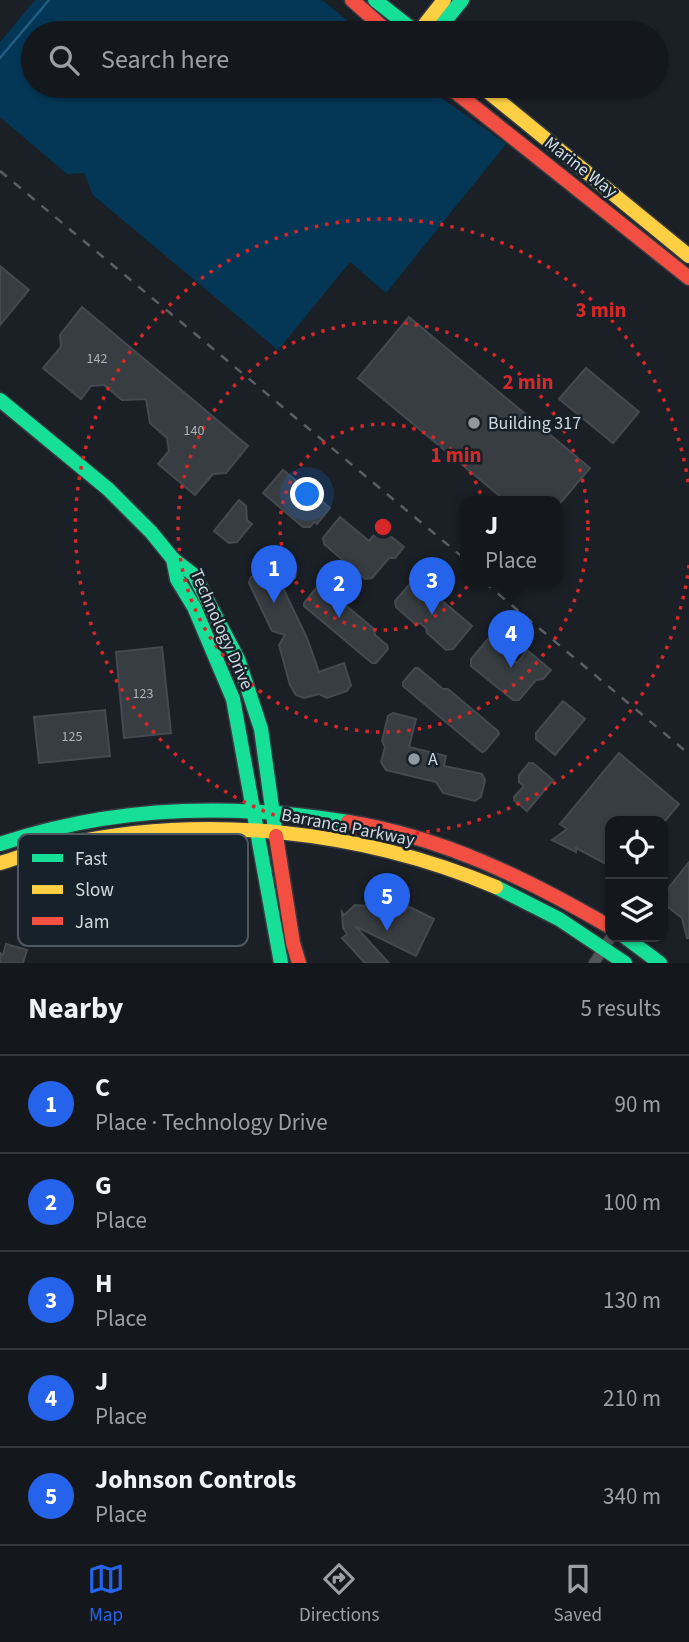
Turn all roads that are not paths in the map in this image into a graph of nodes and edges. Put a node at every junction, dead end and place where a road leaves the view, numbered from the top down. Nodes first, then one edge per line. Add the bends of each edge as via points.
1 (352, 0) edge
2 (375, 0) edge
3 (444, 0) edge
4 (462, 0) edge
5 (376, 21) edge
6 (402, 21) edge
7 (427, 21) edge
8 (445, 21) edge
9 (463, 98) edge
10 (496, 98) edge
11 (689, 256) edge
12 (689, 278) edge
13 (0, 400) edge
14 (173, 559) junction
15 (254, 809) junction
16 (274, 811) junction
17 (257, 831) junction
18 (276, 832) junction
19 (35, 834) edge
20 (130, 834) edge
21 (18, 839) edge
22 (0, 844) edge
23 (18, 858) edge
24 (0, 863) edge
25 (605, 924) edge
26 (605, 941) edge
27 (607, 942) edge
28 (632, 942) edge
29 (281, 963) edge
30 (299, 963) edge
31 (594, 963) edge
32 (625, 963) edge
33 (660, 963) edge

1 - 5 main road
2 - 6 main road
3 - 7 main road
4 - 8 main road
9 - 12 main road, Marine Way
10 - 11 main road, Marine Way
13 - 14 main road, Technology Drive via 108,489
14 - 15 main road, Technology Drive via 177,579 194,607 233,699
14 - 16 main road, Technology Drive via 194,575 238,659 261,730
15 - 16 main road, Barranca Parkway
15 - 17 main road, Technology Drive
15 - 19 main road, Barranca Parkway via 140,812
16 - 18 main road, Technology Drive
16 - 25 main road, Barranca Parkway via 364,824 443,845 528,879
17 - 18 main road, Barranca Parkway
17 - 20 main road, Barranca Parkway via 209,828
17 - 29 main road, Technology Drive
18 - 26 main road, Barranca Parkway via 392,852 491,884
18 - 30 main road, Technology Drive
21 - 22 main road, Barranca Parkway
23 - 24 main road, Barranca Parkway
27 - 31 street
27 - 32 main road, Barranca Parkway
28 - 33 main road

